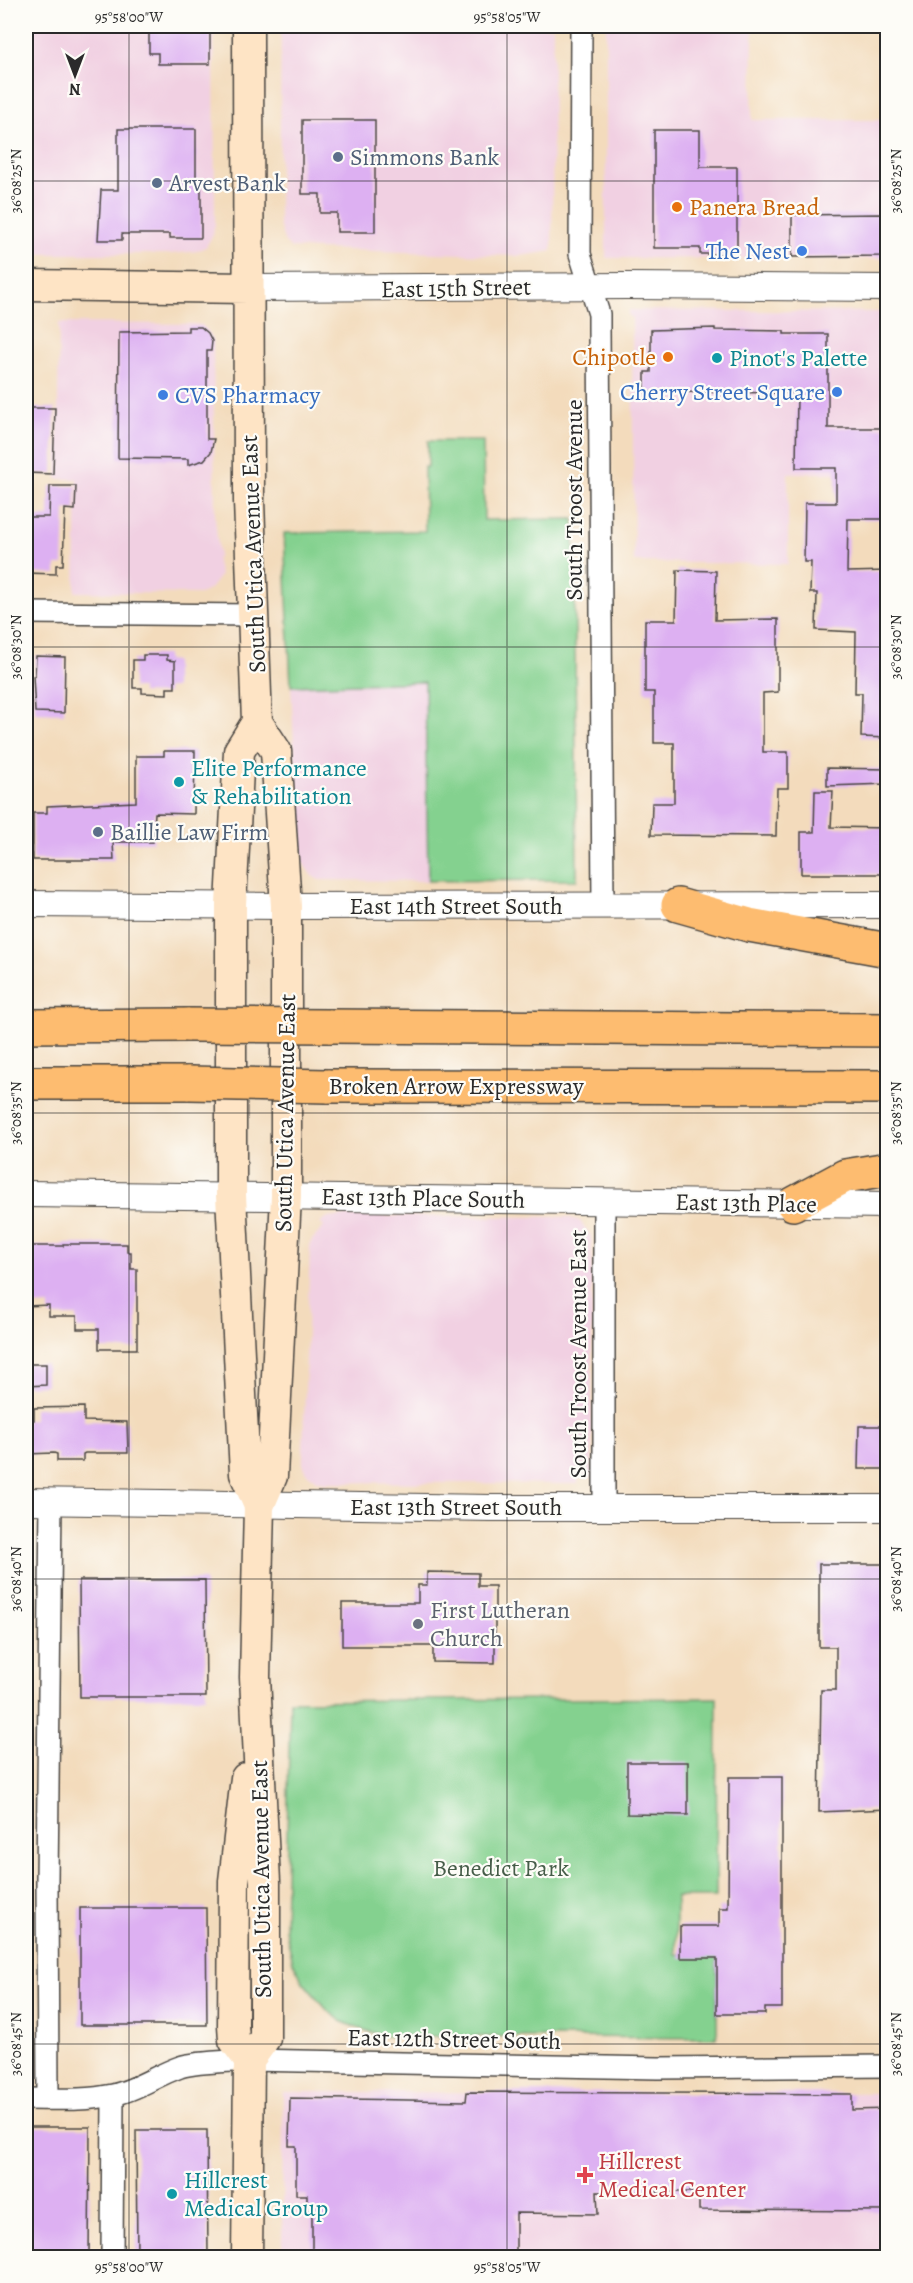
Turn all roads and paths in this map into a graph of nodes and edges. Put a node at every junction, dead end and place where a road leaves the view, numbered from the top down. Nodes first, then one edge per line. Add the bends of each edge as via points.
1 (248, 26) edge
2 (581, 26) edge
3 (26, 285) edge
4 (591, 286) junction
5 (248, 288) junction
6 (888, 288) edge
7 (26, 614) edge
8 (254, 615) junction
9 (257, 722) junction
10 (26, 904) edge
11 (231, 905) junction
12 (603, 905) junction
13 (678, 905) junction
14 (888, 905) edge
15 (286, 906) junction
16 (888, 950) edge
17 (26, 1026) edge
18 (888, 1030) edge
19 (26, 1083) edge
20 (888, 1088) edge
21 (888, 1169) edge
22 (26, 1194) edge
23 (231, 1196) junction
24 (286, 1196) junction
25 (604, 1202) junction
26 (793, 1204) junction
27 (888, 1205) edge
28 (26, 1500) edge
29 (51, 1501) junction
30 (259, 1506) junction
31 (604, 1507) junction
32 (888, 1508) edge
33 (249, 2061) junction
34 (888, 2066) edge
35 (113, 2095) junction
36 (26, 2099) edge
37 (48, 2099) junction
38 (112, 2258) edge
39 (247, 2258) edge

1 - 5 main road, South Utica Avenue East
2 - 4 street, South Troost Avenue via 580,254
3 - 5 main road, East 15th Street
4 - 5 street, East 15th Street
4 - 6 street, East 15th Street
4 - 12 street, South Troost Avenue via 599,327
5 - 8 main road, South Utica Avenue East
7 - 8 street
8 - 9 main road, South Utica Avenue East
9 - 11 main road, South Utica Avenue East via 239,752
9 - 15 main road, South Utica Avenue East via 276,752
10 - 11 street, East 14th Street South
11 - 15 street, East 14th Street South
11 - 23 main road, South Utica Avenue East
12 - 13 street, East 14th Street South
12 - 15 street, East 14th Street South
13 - 14 street, East 14th Street South
13 - 16 highway via 749,926
15 - 24 main road, South Utica Avenue East
17 - 18 highway, bridge
19 - 20 highway, Broken Arrow Expressway, bridge
21 - 26 highway via 845,1176
22 - 23 street, East 13th Place South
23 - 24 street, East 13th Place South
23 - 30 main road, South Utica Avenue East via 245,1474
24 - 25 street, East 13th Place South
24 - 30 main road, South Utica Avenue East via 272,1476
25 - 26 street, East 13th Place
25 - 31 street, South Troost Avenue East
26 - 27 street, East 13th Place
28 - 29 street, East 13th Street South
29 - 30 street, East 13th Street South
29 - 37 street
30 - 31 street, East 13th Street South
30 - 33 main road, South Utica Avenue East via 255,1693 265,1882 264,2038
31 - 32 street, East 13th Street South
33 - 34 street, East 12th Street South via 631,2067
33 - 35 street, East 12th Street South via 184,2066
33 - 39 main road, South Utica Avenue East
35 - 37 street, East 12th Street South
35 - 38 street
36 - 37 street, East 12th Street South

